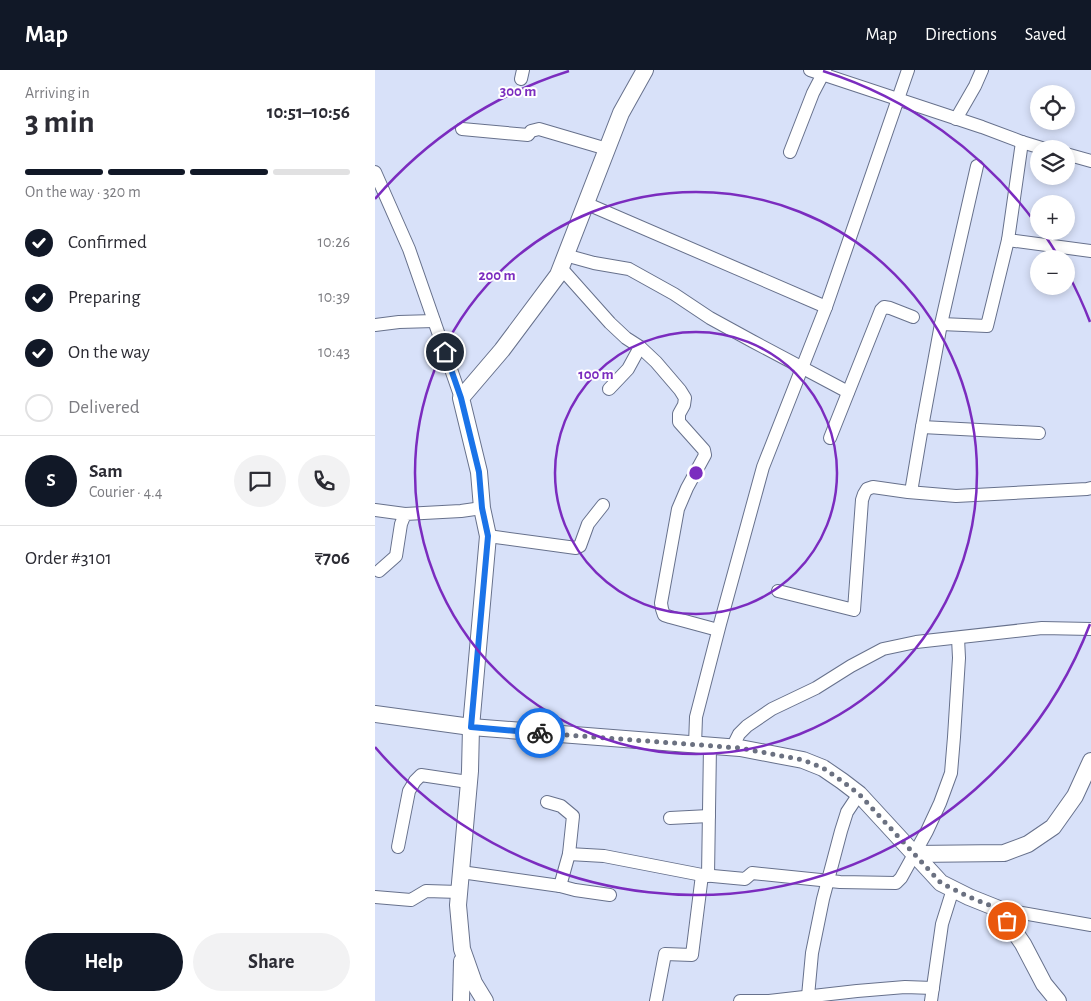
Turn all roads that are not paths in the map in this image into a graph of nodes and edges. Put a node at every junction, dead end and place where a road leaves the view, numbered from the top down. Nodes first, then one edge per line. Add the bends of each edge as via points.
1 (645, 70) edge
2 (810, 70) edge
3 (909, 70) edge
4 (982, 70) edge
5 (824, 72) edge
6 (898, 99) junction
7 (957, 119) junction
8 (462, 130) dead end
9 (1022, 142) junction
10 (1030, 144) edge
11 (607, 149) junction
12 (790, 152) dead end
13 (1075, 157) edge
14 (1091, 161) edge
15 (977, 166) dead end
16 (375, 172) edge
17 (585, 204) junction
18 (1008, 240) junction
19 (1091, 251) edge
20 (563, 261) junction
21 (826, 307) junction
22 (913, 317) dead end
23 (434, 321) junction
24 (941, 324) junction
25 (375, 325) edge
26 (640, 348) junction
27 (803, 368) junction
28 (609, 389) dead end
29 (849, 392) junction
30 (461, 398) junction
31 (922, 427) junction
32 (1039, 433) dead end
33 (830, 438) dead end
34 (1091, 488) edge
35 (911, 492) junction
36 (603, 505) dead end
37 (482, 508) junction
38 (375, 510) edge
39 (405, 514) junction
40 (488, 536) junction
41 (379, 570) dead end
42 (778, 591) dead end
43 (1091, 629) edge
44 (718, 630) junction
45 (958, 638) junction
46 (375, 714) edge
47 (471, 727) junction
48 (702, 745) junction
49 (732, 748) junction
50 (1091, 761) edge
51 (469, 782) junction
52 (859, 794) junction
53 (547, 802) dead end
54 (709, 816) junction
55 (670, 818) dead end
56 (398, 847) dead end
57 (569, 854) junction
58 (914, 854) junction
59 (461, 872) junction
60 (705, 876) junction
61 (827, 881) junction
62 (560, 886) junction
63 (953, 889) junction
64 (459, 892) junction
65 (610, 895) dead end
66 (375, 897) edge
67 (999, 909) junction
68 (1091, 925) edge
69 (461, 948) junction
70 (932, 995) edge
71 (808, 996) junction
72 (461, 1001) edge
73 (485, 1001) edge
74 (656, 1001) edge
75 (740, 1001) edge
76 (945, 1001) edge
77 (1058, 1001) edge

1 - 11 main road via 621,113
2 - 5 street
3 - 6 street
4 - 7 street
5 - 6 street
5 - 12 street
6 - 7 street
6 - 21 street
7 - 9 street
8 - 11 street via 528,135 539,129
9 - 10 street
9 - 18 street
11 - 17 main road
13 - 14 street
15 - 24 street
16 - 23 street via 409,249
17 - 20 main road
17 - 21 street
18 - 19 street
18 - 24 street via 987,326
20 - 26 street via 610,323
20 - 27 street via 629,269 710,318
20 - 30 main road via 558,275
21 - 27 street
22 - 29 street via 890,308 881,310
23 - 25 street
23 - 30 street
24 - 31 street
26 - 28 street via 628,369
26 - 44 street via 656,362 685,398 679,422 705,455 678,510 662,609 664,615
27 - 29 street
27 - 44 street via 763,467
29 - 33 street
30 - 37 main road via 479,472
31 - 32 street
31 - 35 street
34 - 35 street via 956,496
35 - 42 street via 873,487 864,494 854,610
36 - 40 street via 588,524 580,546 576,548
37 - 39 street
37 - 40 main road
38 - 39 street
39 - 41 street via 397,556
40 - 47 main road
43 - 45 street via 1042,628
44 - 48 street via 696,716
45 - 49 street via 883,649 772,709 747,726
45 - 58 street via 951,773
46 - 47 main road
47 - 48 main road
47 - 51 main road
48 - 49 main road
48 - 54 street
49 - 52 main road via 803,760 823,768
50 - 58 main road via 1075,796 1053,828 1028,844 1004,853
51 - 56 street via 421,775 409,791
51 - 59 main road
52 - 58 main road
52 - 61 street via 845,819
53 - 57 street via 561,806 573,816
54 - 55 street
54 - 60 street
57 - 60 street via 604,856
57 - 62 street
58 - 61 street via 896,883
58 - 63 main road via 941,883
59 - 62 street
59 - 64 main road
60 - 61 street via 745,879 752,873
60 - 74 street via 692,955 665,954
61 - 71 street via 815,934
62 - 65 street
63 - 67 main road
63 - 70 street via 942,924
64 - 66 street via 426,891 411,900
64 - 69 main road
67 - 68 street
67 - 77 main road
69 - 72 main road
69 - 73 main road via 473,983
70 - 71 street via 905,987
70 - 76 street
71 - 75 street

